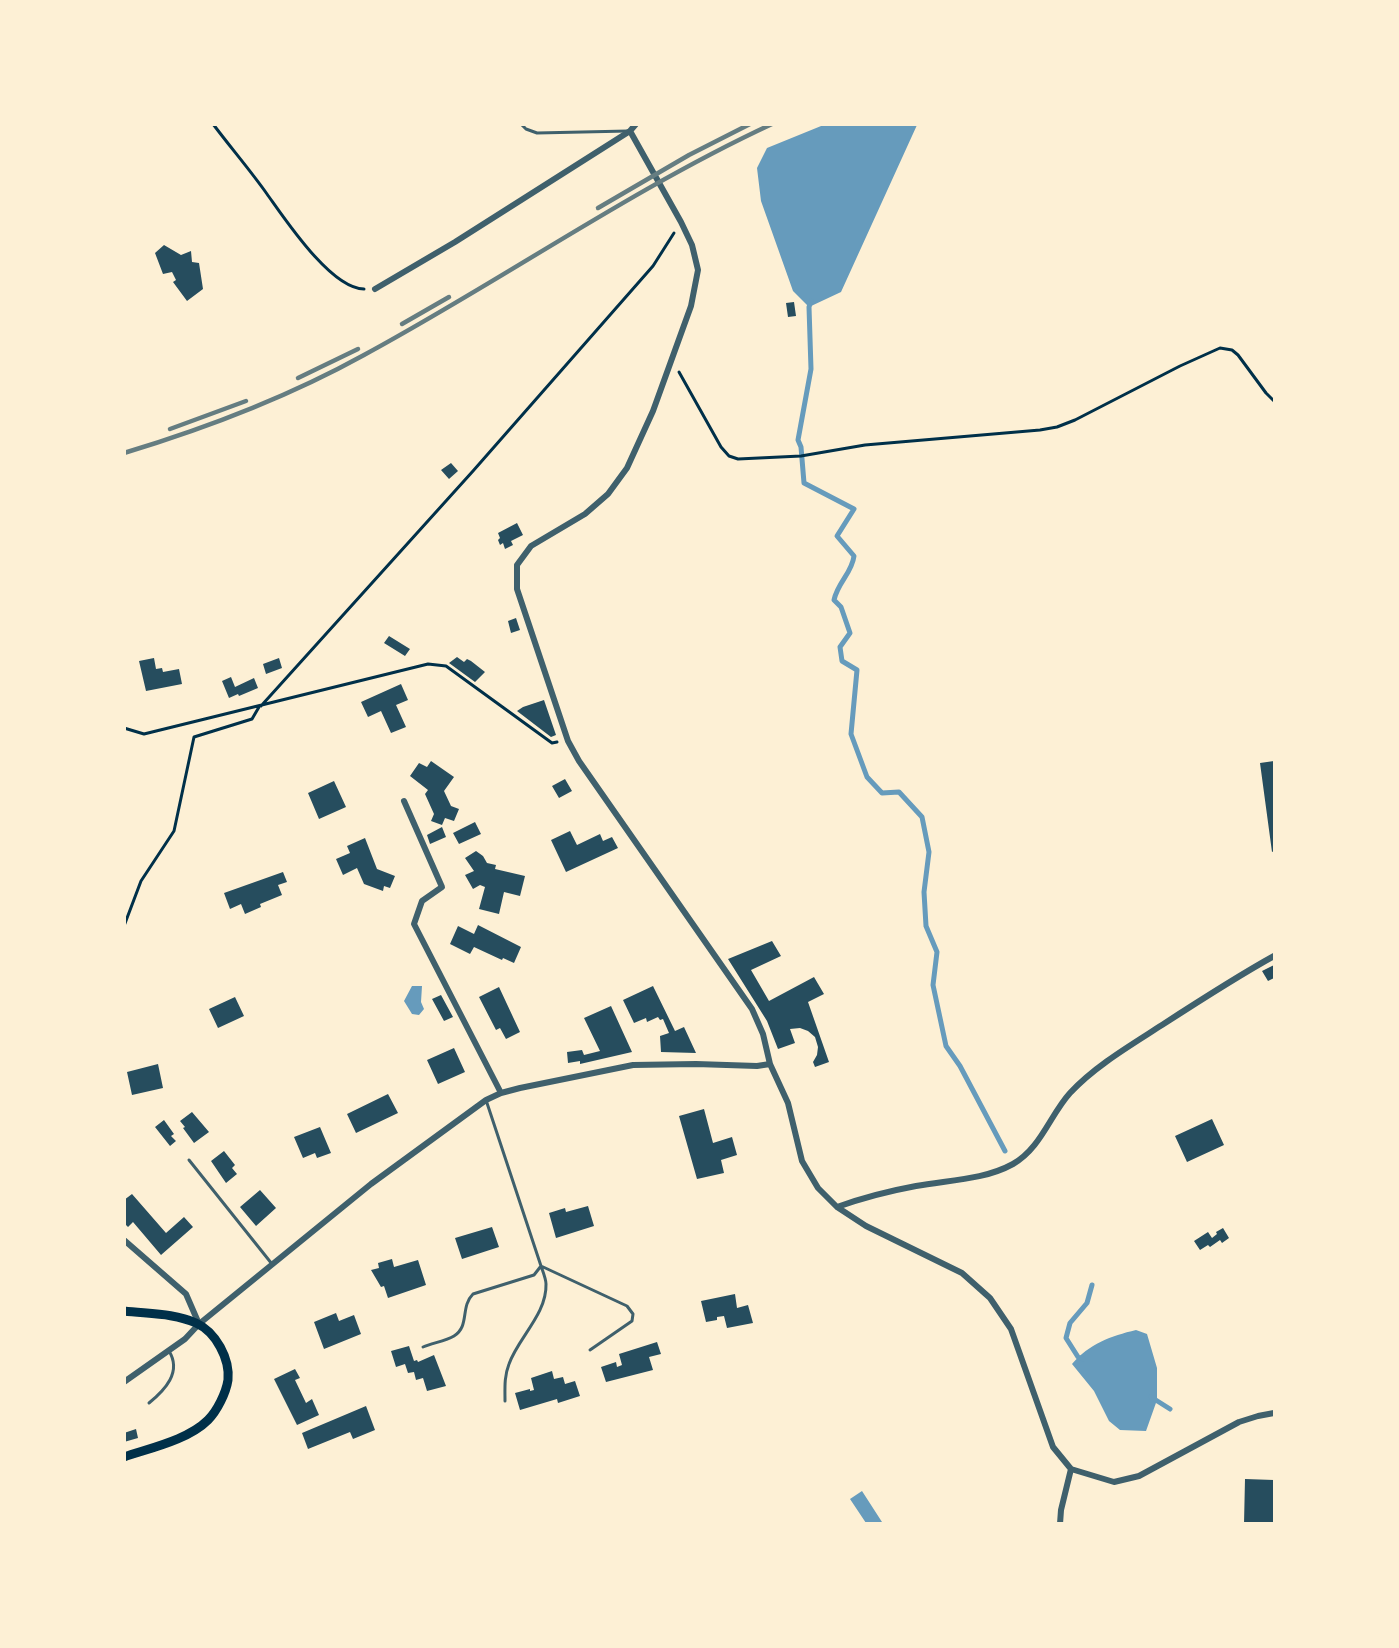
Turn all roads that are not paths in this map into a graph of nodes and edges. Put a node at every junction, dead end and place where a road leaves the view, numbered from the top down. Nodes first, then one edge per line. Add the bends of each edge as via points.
1 (521, 124) edge
2 (636, 124) edge
3 (630, 131) junction
4 (375, 289) road end
5 (404, 801) dead end
6 (1275, 956) edge
7 (770, 1064) junction
8 (501, 1093) junction
9 (486, 1100) junction
10 (189, 1160) dead end
11 (837, 1207) junction
12 (124, 1240) edge
13 (272, 1264) junction
14 (541, 1266) junction
15 (124, 1311) edge
16 (199, 1324) junction
17 (423, 1347) dead end
18 (590, 1350) dead end
19 (169, 1351) junction
20 (124, 1382) edge
21 (505, 1401) dead end
22 (148, 1403) dead end
23 (1275, 1413) edge
24 (124, 1457) edge
25 (1071, 1469) junction
26 (1060, 1524) edge

1 - 3 lane via 537,133
2 - 3 street
3 - 4 street
3 - 7 street via 692,244 698,270 691,306 653,411 627,468 608,494 585,514 531,546 517,565 517,589 568,741 752,1009
5 - 8 street via 442,887 422,901 414,924
6 - 11 street via 1116,1054 1070,1093 1033,1147 1016,1162 981,1176 916,1186
7 - 8 street via 633,1065
7 - 11 street via 788,1103 802,1161 818,1188
8 - 9 street
9 - 13 street via 371,1184
9 - 14 lane
10 - 13 lane
11 - 25 street via 866,1226 962,1273 990,1298 1011,1329 1053,1447
12 - 16 street via 186,1294
13 - 16 street
14 - 17 lane via 534,1275 473,1294 467,1300 461,1330
14 - 18 lane via 627,1306 633,1314 632,1321
14 - 21 lane via 546,1284 544,1295 510,1361 505,1376
15 - 16 main road via 178,1316
16 - 19 street
16 - 24 main road via 214,1338 226,1358 228,1380 221,1402 207,1421 181,1438
19 - 20 street
19 - 22 lane via 175,1362 171,1380
23 - 25 street via 1239,1422 1138,1476 1114,1482
25 - 26 street

